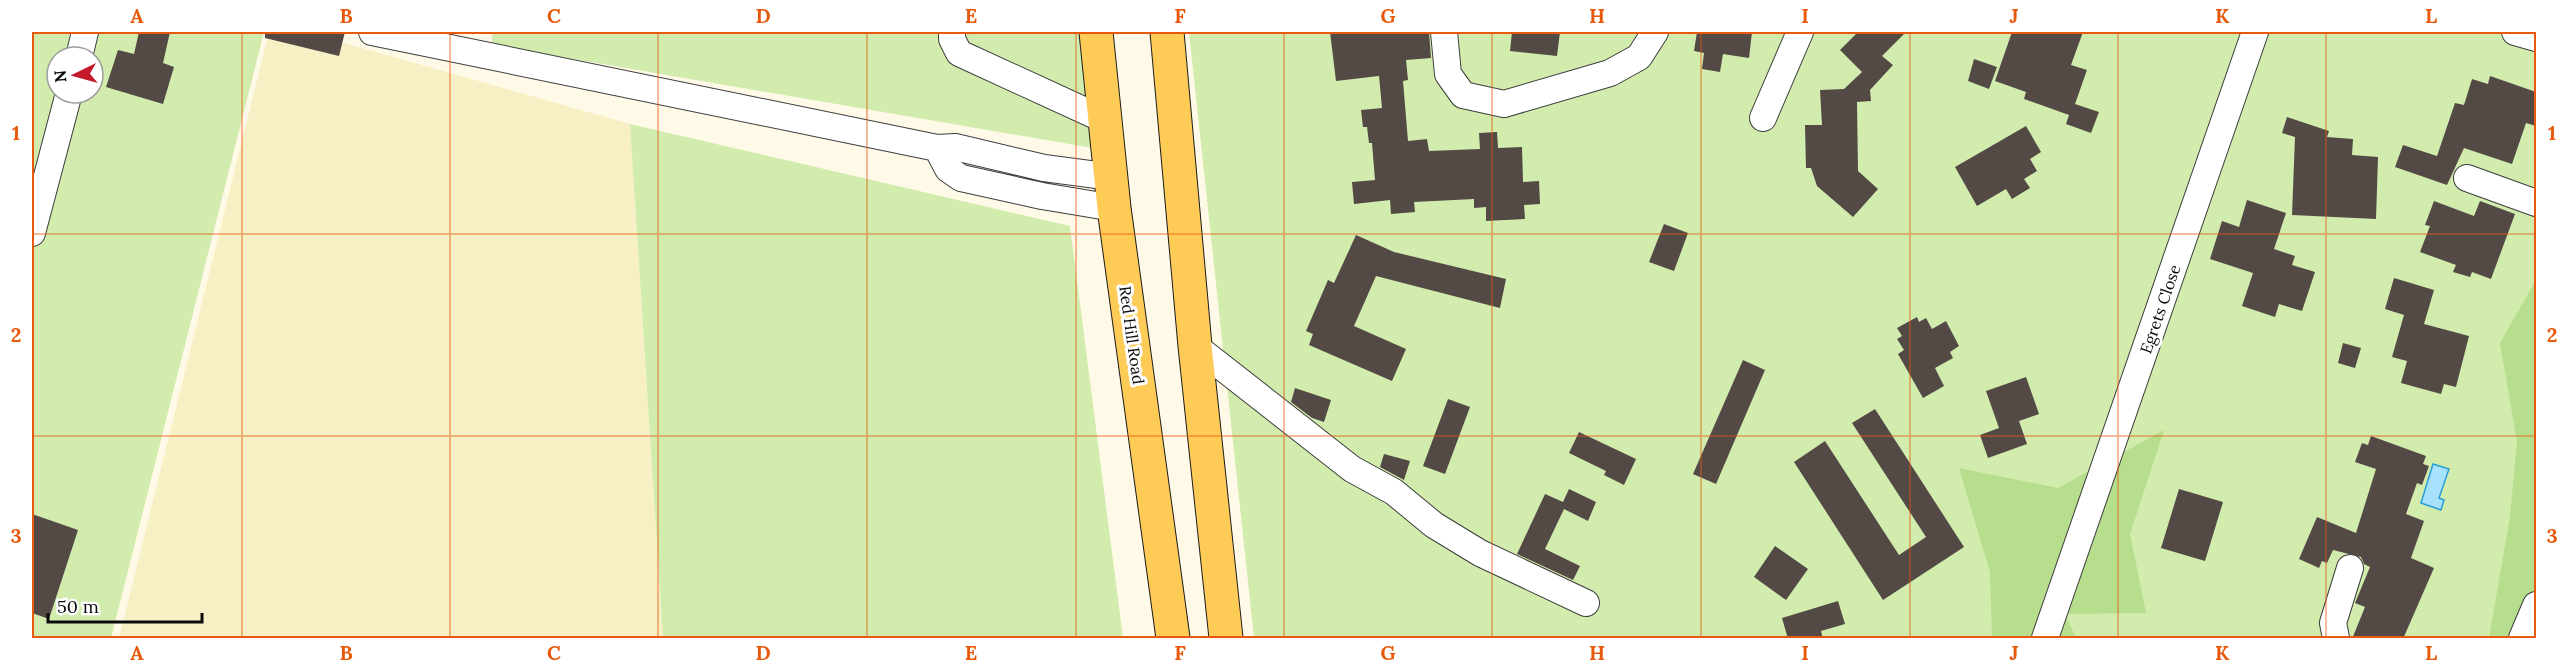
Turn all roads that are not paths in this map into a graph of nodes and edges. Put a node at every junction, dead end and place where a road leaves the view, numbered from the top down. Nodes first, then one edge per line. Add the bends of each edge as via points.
1 (372, 32) edge
2 (952, 32) edge
3 (1096, 32) edge
4 (1167, 32) edge
5 (1444, 32) edge
6 (1655, 32) edge
7 (1800, 32) edge
8 (2255, 32) edge
9 (2515, 32) edge
10 (2536, 38) edge
11 (66, 105) edge
12 (1763, 118) dead end
13 (1105, 120) junction
14 (2467, 178) dead end
15 (1113, 192) junction
16 (2536, 203) edge
17 (32, 233) edge
18 (1195, 346) junction
19 (2350, 568) dead end
20 (1586, 603) dead end
21 (2536, 605) edge
22 (1173, 639) edge
23 (1227, 639) edge
24 (2044, 639) edge
25 (2336, 639) edge
26 (2522, 639) edge

1 - 15 street via 937,148 948,170 961,178 1042,196
2 - 13 street via 959,53
3 - 13 main road, Red Hill Road
4 - 18 main road
5 - 6 street via 1448,74 1463,95 1504,104 1610,73 1639,57
7 - 12 street
8 - 24 street, Egrets Close
9 - 10 street
11 - 17 street
13 - 15 main road, Red Hill Road
14 - 16 street
15 - 22 main road, Red Hill Road
18 - 20 street via 1352,469 1394,492 1434,525 1480,553
18 - 23 main road
19 - 25 street via 2333,623
21 - 26 street

